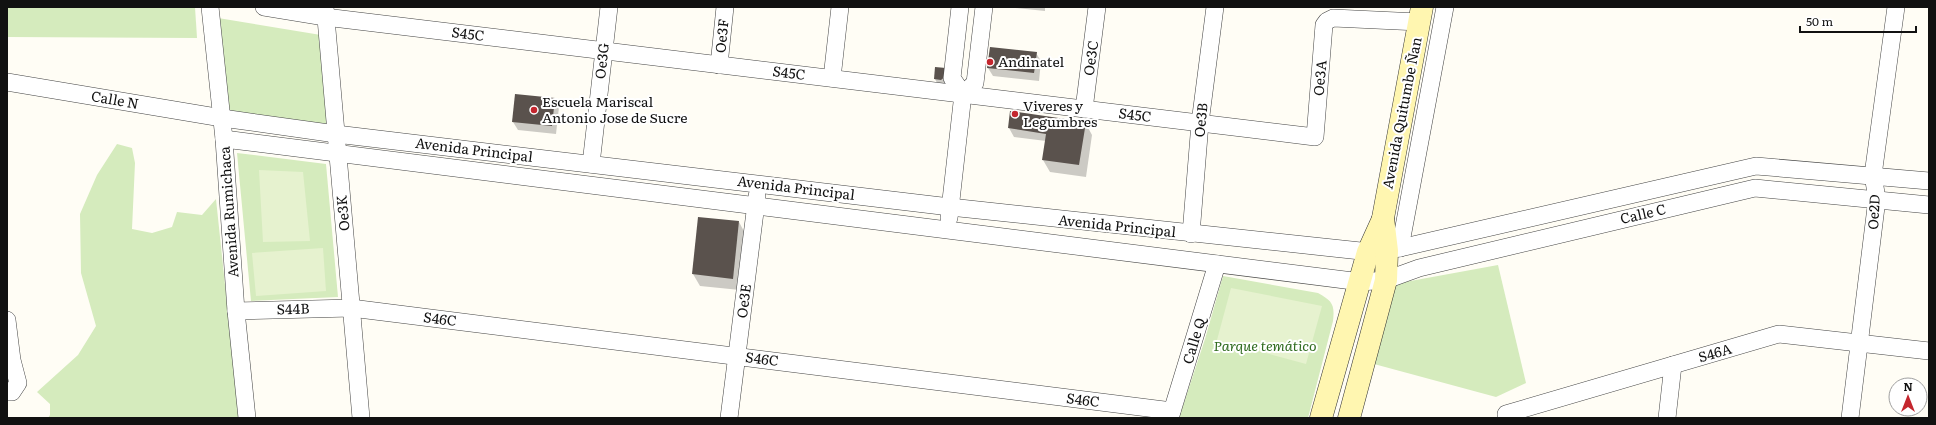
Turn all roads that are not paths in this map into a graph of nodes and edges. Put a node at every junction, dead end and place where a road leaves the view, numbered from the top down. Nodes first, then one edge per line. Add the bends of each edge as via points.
1 (210, 7) edge
2 (264, 7) edge
3 (609, 7) edge
4 (725, 7) edge
5 (840, 7) edge
6 (960, 7) edge
7 (984, 7) edge
8 (1097, 7) edge
9 (1215, 7) edge
10 (1445, 7) edge
11 (1896, 7) edge
12 (325, 12) edge
13 (1420, 15) edge
14 (603, 51) junction
15 (718, 65) junction
16 (832, 78) junction
17 (7, 82) edge
18 (963, 94) junction
19 (1084, 109) junction
20 (222, 118) junction
21 (1200, 123) junction
22 (336, 134) junction
23 (1315, 137) joint
24 (224, 139) junction
25 (337, 153) junction
26 (591, 164) junction
27 (1873, 175) junction
28 (1929, 181) edge
29 (758, 184) junction
30 (1877, 199) junction
31 (1929, 205) edge
32 (755, 206) junction
33 (950, 207) junction
34 (948, 230) junction
35 (1191, 234) junction
36 (1381, 251) junction
37 (1217, 264) junction
38 (1386, 280) junction
39 (1361, 282) junction
40 (351, 308) junction
41 (236, 311) junction
42 (7, 320) edge
43 (1859, 343) junction
44 (1929, 351) edge
45 (737, 356) junction
46 (1673, 366) junction
47 (7, 392) edge
48 (1171, 415) edge
49 (1506, 416) edge
50 (247, 418) edge
51 (361, 418) edge
52 (729, 418) edge
53 (1321, 418) edge
54 (1348, 418) edge
55 (1536, 418) edge
56 (1667, 418) edge
57 (1850, 418) edge

1 - 20 street, Avenida Rumichaca
2 - 12 street, S45C
3 - 14 street, Oe3G
4 - 15 street, Oe3F
5 - 16 street
6 - 18 street via 952,78
7 - 18 street via 976,83
8 - 19 street, Oe3C
9 - 21 street, Oe3B
10 - 36 street
11 - 27 street, Oe2D
12 - 14 street, S45C
12 - 22 street, Oe3K
13 - 23 street, Oe3A via 1327,20 1324,25
13 - 36 street, Avenida Quitumbe Ñan via 1389,178
14 - 15 street, S45C
14 - 26 street, Oe3G
15 - 16 street, S45C
16 - 18 street, S45C
17 - 20 street, Calle N
18 - 19 street, S45C
18 - 33 street
19 - 21 street, S45C
20 - 22 street, Avenida Principal
20 - 24 street, Avenida Rumichaca
21 - 23 street, S45C
21 - 35 street, Oe3B
22 - 25 street, Oe3K
22 - 26 street, Avenida Principal
24 - 25 street, Avenida Principal
24 - 41 street, Avenida Rumichaca
25 - 32 street, Avenida Principal
25 - 40 street, Oe3K
26 - 29 street, Avenida Principal
27 - 28 street, Calle C
27 - 30 street, Oe2D
27 - 36 street, Calle C via 1756,166
29 - 32 street, Oe3E
29 - 33 street, Avenida Principal
30 - 31 street, Calle C
30 - 38 street, Calle C via 1755,188 1419,268
30 - 43 street, Oe2D
32 - 34 street, Avenida Principal
32 - 45 street, Oe3E
33 - 34 street
33 - 35 street, Avenida Principal
34 - 37 street, Avenida Principal
35 - 36 street, Avenida Principal
36 - 38 street, Avenida Quitumbe Ñan
36 - 39 street, Avenida Quitumbe Ñan
37 - 39 street, Avenida Principal
37 - 48 street, Calle Q
38 - 39 street, Calle C
38 - 54 street, Avenida Quitumbe Ñan
39 - 53 street, Avenida Quitumbe Ñan
40 - 41 street, S44B
40 - 45 street, S46C
40 - 51 street, Oe3K
41 - 50 street, Avenida Rumichaca
42 - 47 street via 18,383 12,392
43 - 44 street, S46A
43 - 46 street, S46A via 1779,334
43 - 57 street, Oe2D
45 - 48 street, S46C
45 - 52 street, Oe3E
46 - 49 street, S46A
46 - 56 street
49 - 55 street

